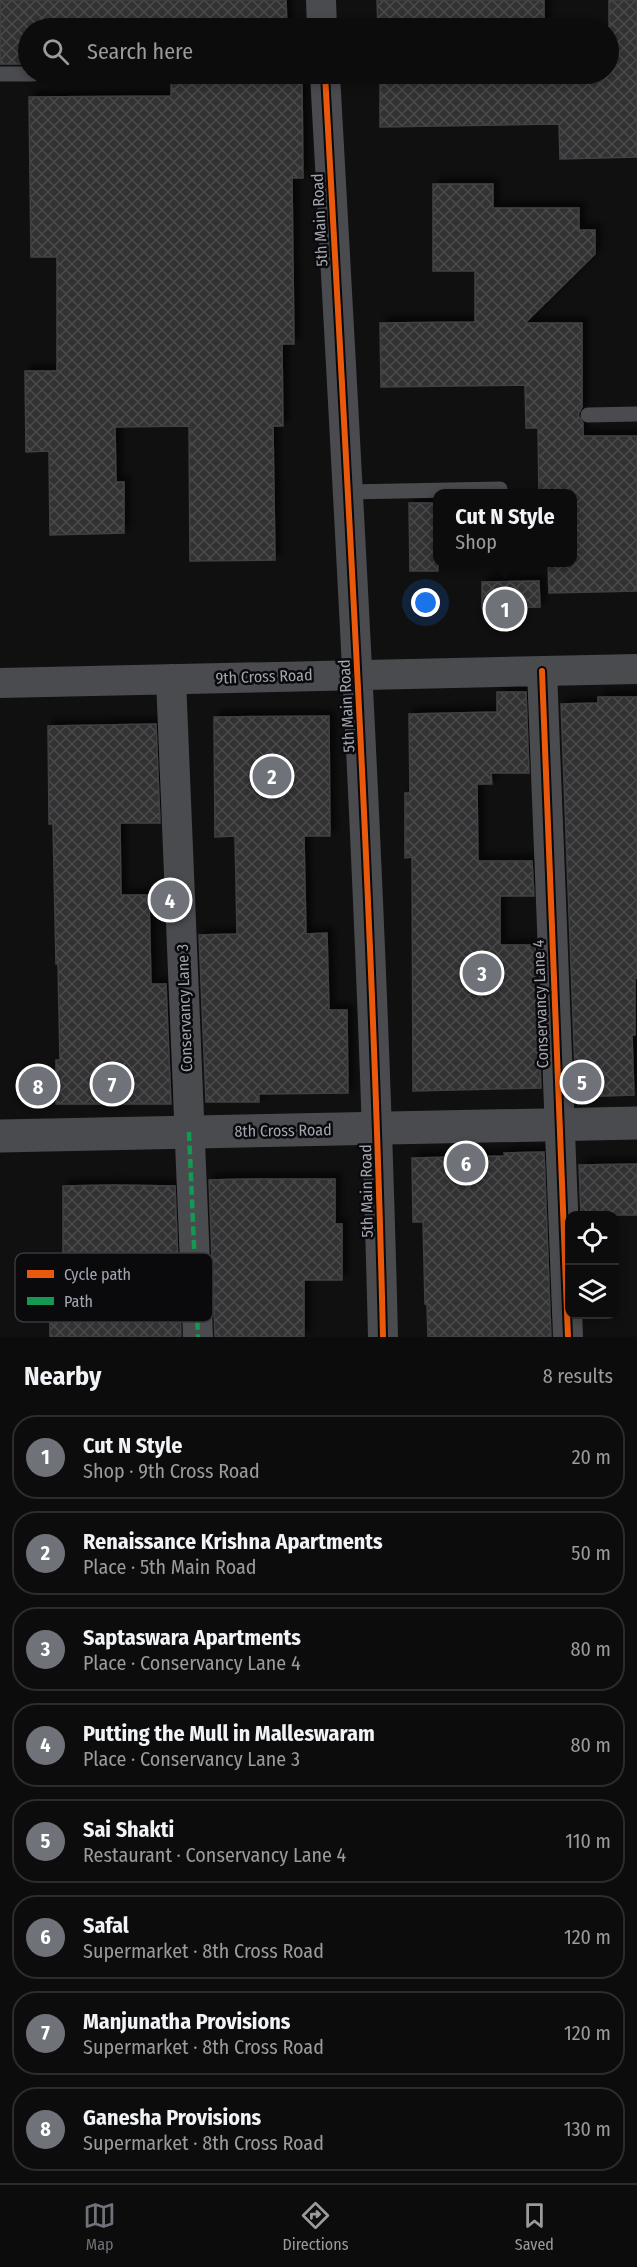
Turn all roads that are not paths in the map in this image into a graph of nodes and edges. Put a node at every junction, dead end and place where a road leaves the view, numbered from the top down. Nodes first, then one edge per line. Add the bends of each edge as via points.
1 (321, 0) edge
2 (322, 18) edge
3 (0, 74) edge
4 (18, 74) edge
5 (326, 84) edge
6 (637, 414) edge
7 (588, 415) dead end
8 (433, 490) edge
9 (348, 492) junction
10 (637, 669) edge
11 (542, 671) junction
12 (358, 674) junction
13 (171, 679) junction
14 (0, 683) edge
15 (637, 1123) edge
16 (558, 1124) junction
17 (378, 1128) junction
18 (189, 1132) junction
19 (0, 1136) edge
20 (194, 1253) edge
21 (197, 1322) edge
22 (198, 1337) edge
23 (383, 1337) edge
24 (568, 1337) edge

1 - 2 street
3 - 4 lane
5 - 9 street, 5th Main Road
6 - 7 lane
8 - 9 lane
9 - 12 street, 5th Main Road
10 - 11 street, 9th Cross Road
11 - 12 street, 9th Cross Road
11 - 16 street, Conservancy Lane 4
12 - 13 street, 9th Cross Road
12 - 17 street, 5th Main Road
13 - 14 street, 9th Cross Road
13 - 18 street, Conservancy Lane 3
15 - 16 street, 8th Cross Road
16 - 17 street, 8th Cross Road
16 - 24 street, Conservancy Lane 4
17 - 18 street, 8th Cross Road
17 - 23 street, 5th Main Road
18 - 19 street, 8th Cross Road
18 - 20 street, Conservancy Lane 3
21 - 22 street, Conservancy Lane 3

